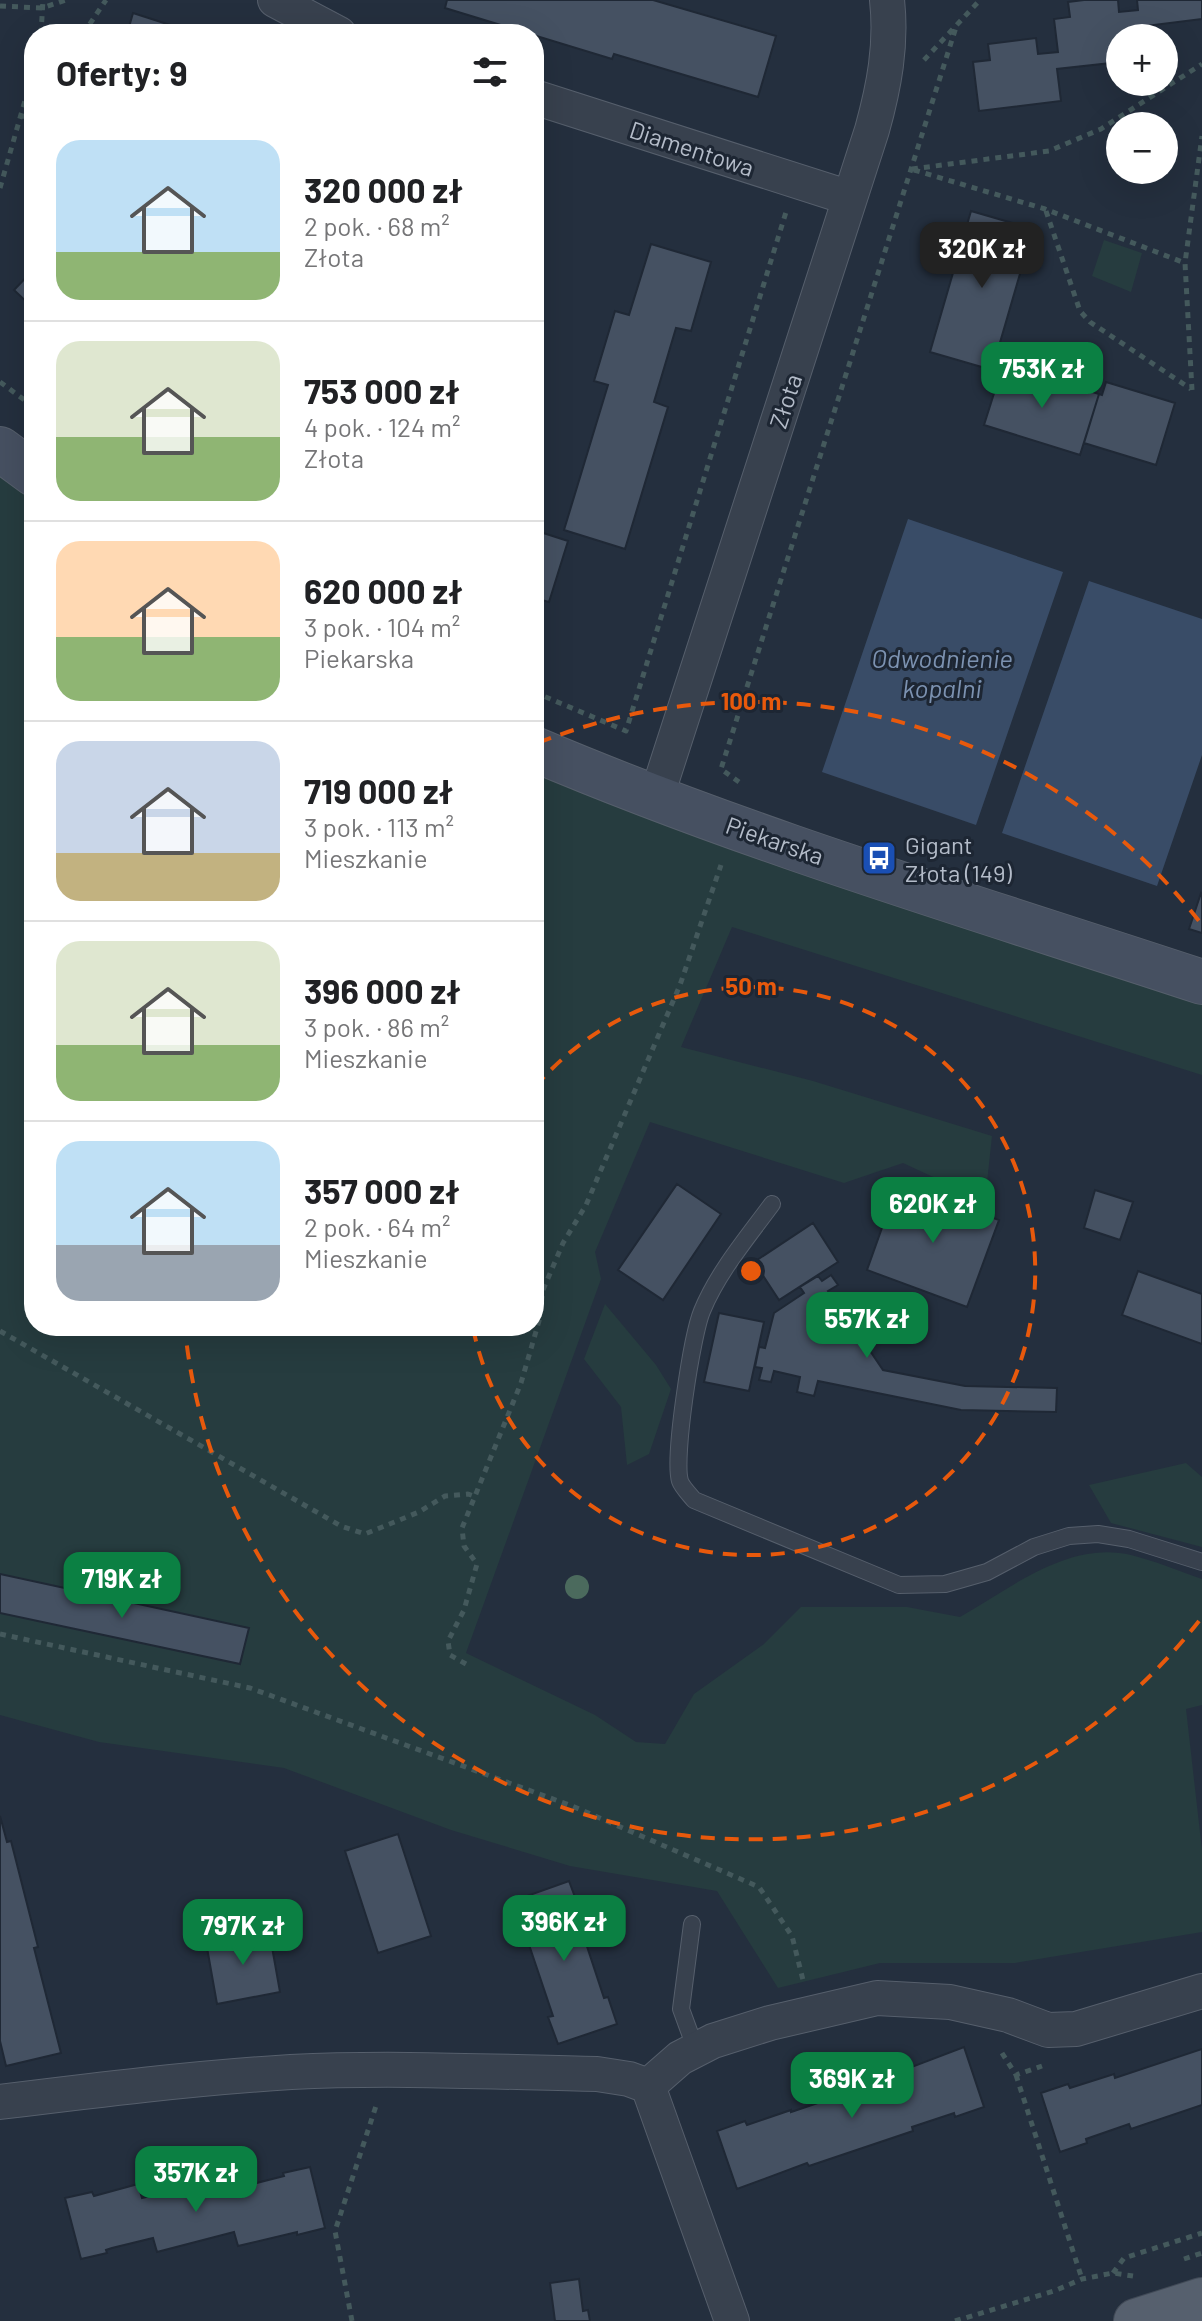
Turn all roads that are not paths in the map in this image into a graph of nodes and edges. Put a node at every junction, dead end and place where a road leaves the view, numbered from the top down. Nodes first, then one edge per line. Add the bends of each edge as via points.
1 (275, 0) edge
2 (887, 0) edge
3 (320, 24) edge
4 (544, 100) edge
5 (850, 198) junction
6 (0, 449) edge
7 (24, 467) edge
8 (544, 753) edge
9 (656, 798) junction
10 (1202, 982) edge
11 (772, 1204) dead end
12 (1202, 1562) edge
13 (692, 1924) dead end
14 (1202, 1991) edge
15 (696, 2050) junction
16 (648, 2086) junction
17 (0, 2102) edge
18 (1202, 2300) edge
19 (732, 2321) edge
20 (1136, 2321) edge

1 - 3 street
2 - 5 street, Złota via 884,84
4 - 5 street, Diamentowa
5 - 9 street, Złota
6 - 7 street
8 - 9 street, Piekarska
9 - 10 street, Piekarska
11 - 12 lane via 700,1313 680,1446 680,1481 694,1500 899,1585 945,1584 987,1572 1069,1536 1129,1539
13 - 15 lane via 681,2009
14 - 15 street via 1076,2029 1048,2030 950,2002 877,1998
15 - 16 street
16 - 17 street via 597,2074 293,2072
16 - 19 street
18 - 20 main road

